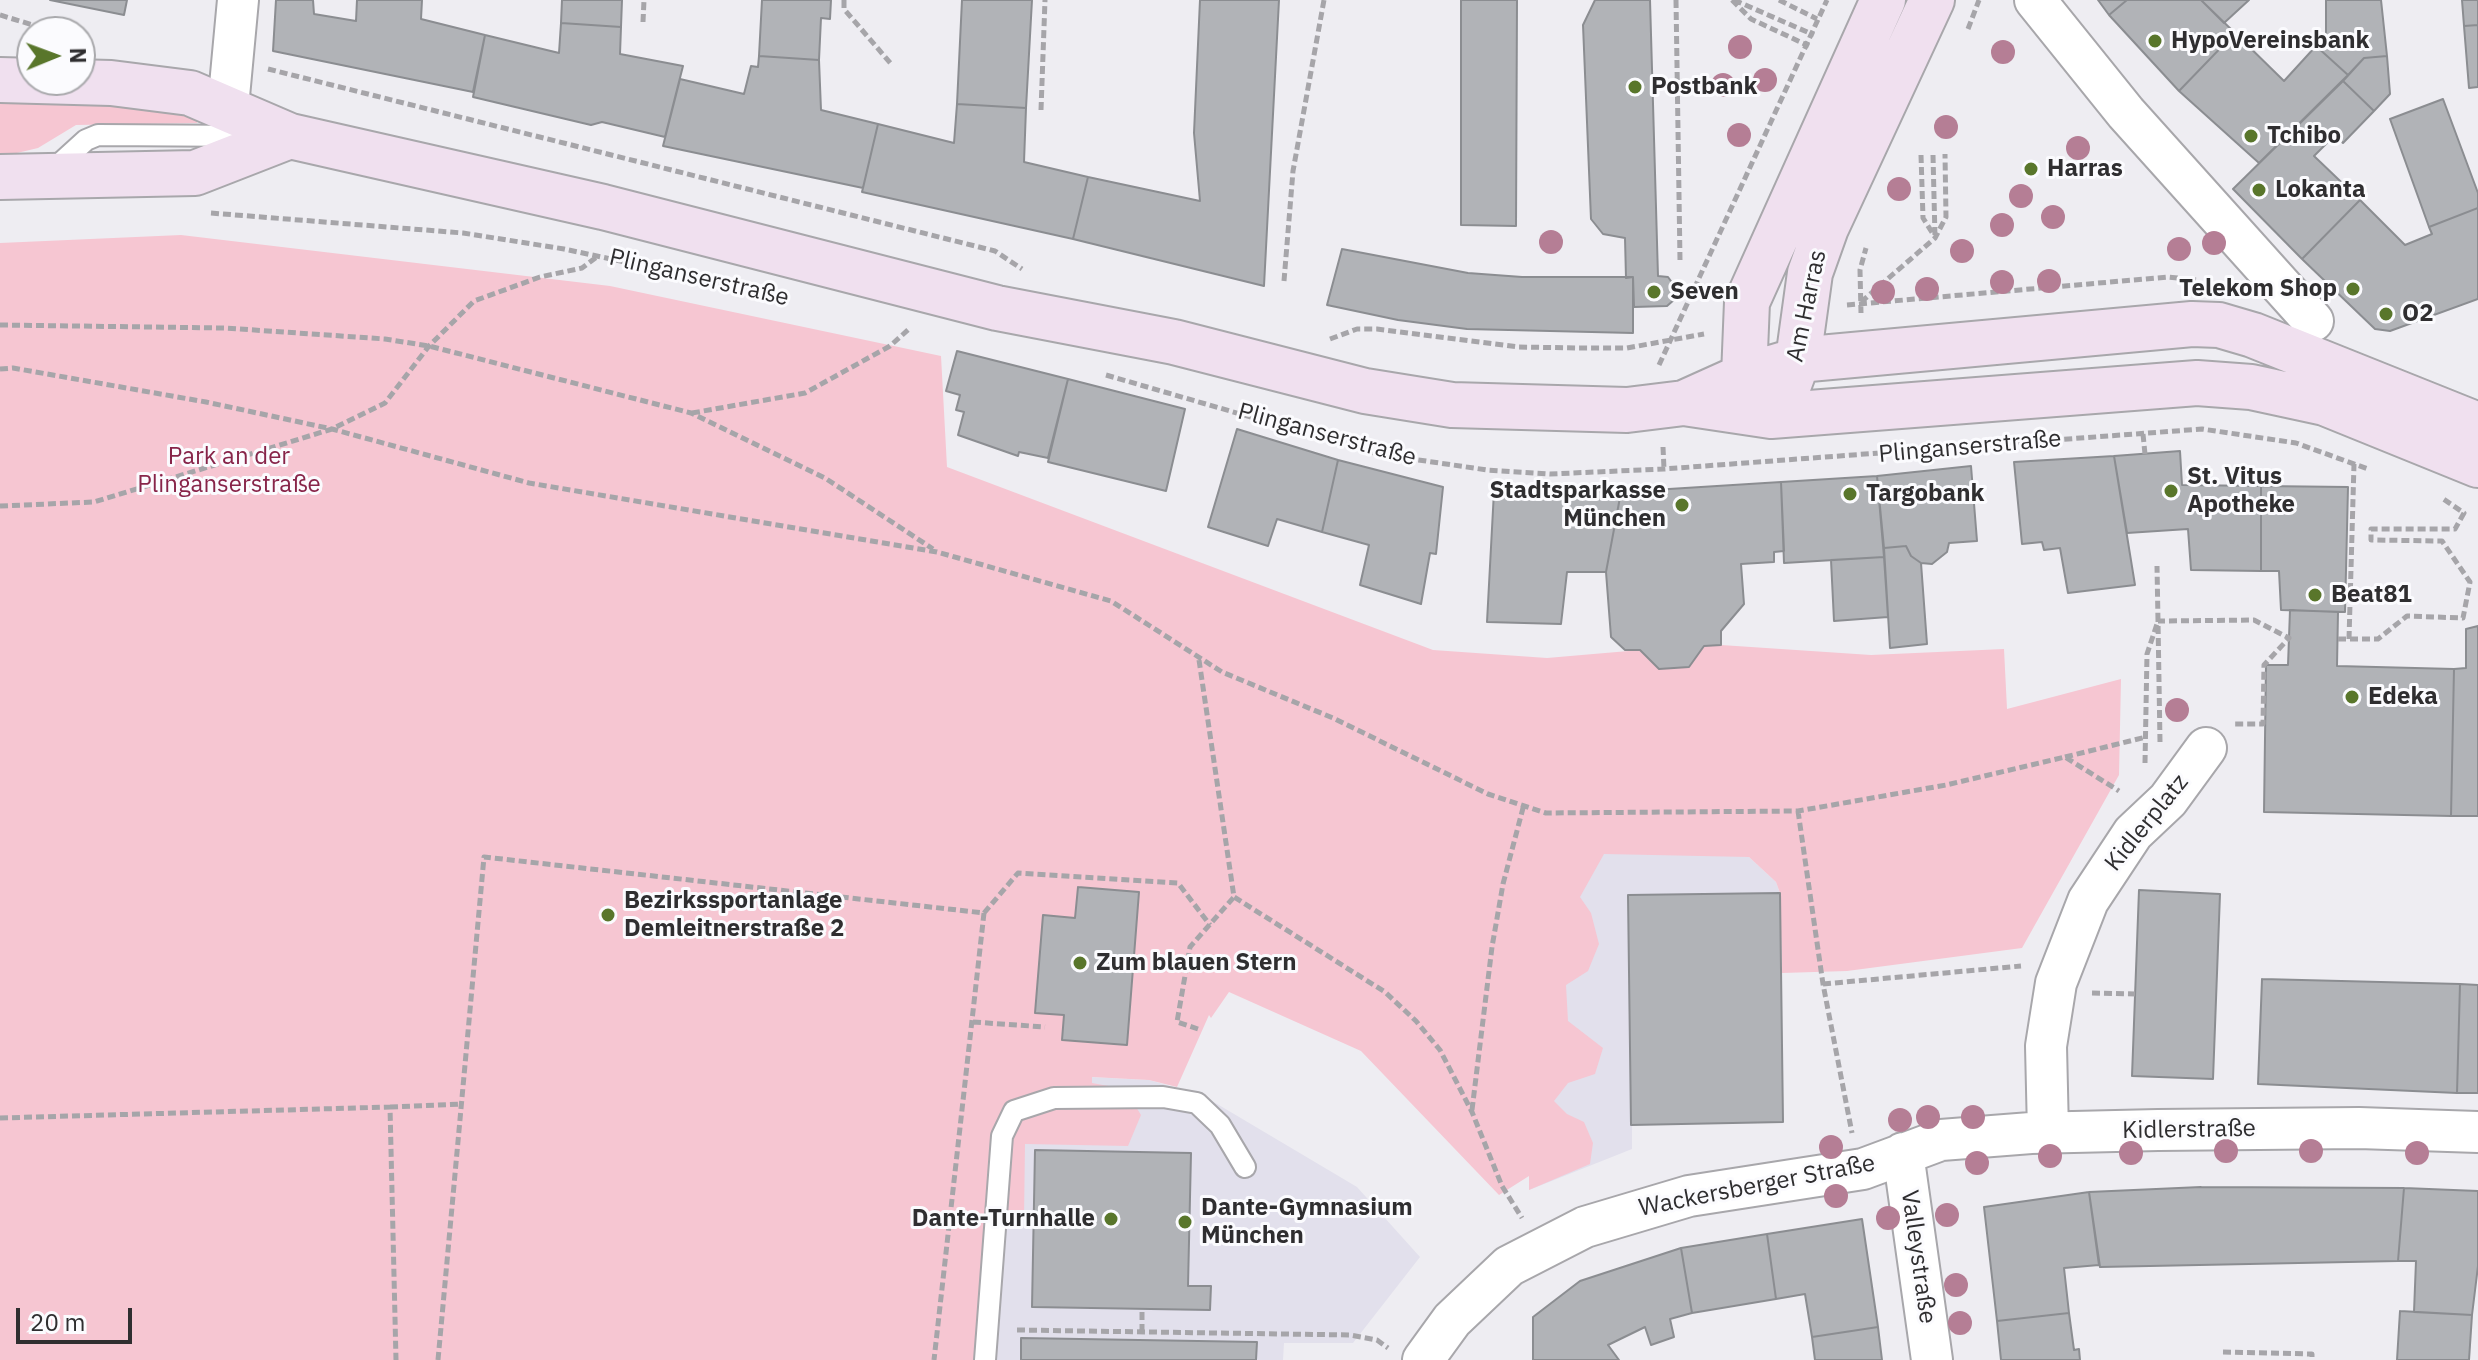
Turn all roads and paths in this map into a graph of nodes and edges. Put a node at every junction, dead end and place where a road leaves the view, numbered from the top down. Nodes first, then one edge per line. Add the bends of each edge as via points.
1 (238, 0) edge
2 (644, 0) edge
3 (844, 0) edge
4 (1045, 0) edge
5 (1324, 0) edge
6 (1676, 0) edge
7 (1733, 0) edge
8 (1779, 0) edge
9 (1827, 0) edge
10 (1883, 0) edge
11 (1932, 0) edge
12 (1979, 0) edge
13 (2035, 0) edge
14 (1817, 19) junction
15 (643, 22) dead end
16 (1967, 32) dead end
17 (1814, 35) dead end
18 (1809, 46) dead end
19 (892, 65) dead end
20 (0, 80) edge
21 (1041, 110) dead end
22 (227, 118) junction
23 (1945, 154) dead end
24 (1921, 155) dead end
25 (1933, 155) dead end
26 (0, 177) edge
27 (197, 212) dead end
28 (1935, 238) junction
29 (1867, 245) dead end
30 (995, 251) dead end
31 (599, 256) junction
32 (1680, 260) dead end
33 (706, 280) dead end
34 (1284, 281) dead end
35 (1860, 303) junction
36 (1807, 312) junction
37 (2313, 321) dead end
38 (0, 325) edge
39 (899, 325) dead end
40 (1743, 325) junction
41 (1667, 340) junction
42 (1322, 341) dead end
43 (429, 346) junction
44 (1627, 348) junction
45 (1627, 357) dead end
46 (1798, 360) junction
47 (0, 369) edge
48 (1096, 372) dead end
49 (1744, 376) junction
50 (1684, 403) junction
51 (691, 413) junction
52 (1771, 416) junction
53 (2478, 425) edge
54 (332, 429) junction
55 (2143, 434) junction
56 (2145, 454) dead end
57 (2354, 464) junction
58 (2380, 473) dead end
59 (2472, 485) edge
60 (0, 506) edge
61 (937, 552) junction
62 (2157, 566) dead end
63 (2158, 621) junction
64 (2338, 639) dead end
65 (2349, 639) junction
66 (1199, 659) junction
67 (2221, 736) joint
68 (2146, 737) junction
69 (2160, 746) dead end
70 (2065, 757) junction
71 (2149, 794) junction
72 (1523, 808) junction
73 (1798, 811) junction
74 (1234, 897) junction
75 (984, 913) junction
76 (1210, 925) junction
77 (2065, 962) junction
78 (1823, 984) junction
79 (973, 1022) junction
80 (1045, 1027) dead end
81 (1198, 1029) dead end
82 (462, 1104) junction
83 (390, 1107) junction
84 (1472, 1112) junction
85 (0, 1118) edge
86 (2048, 1132) junction
87 (2478, 1132) edge
88 (1903, 1153) junction
89 (1245, 1167) dead end
90 (1857, 1169) junction
91 (1541, 1247) junction
92 (1142, 1309) dead end
93 (1006, 1330) dead end
94 (1142, 1332) junction
95 (2223, 1352) dead end
96 (1410, 1357) edge
97 (396, 1360) edge
98 (438, 1360) edge
99 (934, 1360) edge
100 (985, 1360) edge
101 (1932, 1360) edge
102 (2312, 1360) edge

1 - 22 street
2 - 15 path
3 - 19 path via 844,9
4 - 21 path
5 - 34 path via 1293,171
6 - 32 path
7 - 17 path
7 - 18 path via 1751,19
8 - 14 path
9 - 14 path
10 - 40 main road, Am Harras via 1756,276
11 - 36 main road, Am Harras via 1826,228 1810,273
12 - 16 path
13 - 37 street via 2126,113
14 - 41 path via 1706,266
20 - 22 main road, Plinganserstraße via 111,83 190,93
22 - 26 main road via 195,173
22 - 30 path via 279,70
22 - 50 main road, Plinganserstraße via 997,308 1174,342 1365,391 1452,405 1531,410 1627,410
23 - 28 path via 1946,217
24 - 28 path via 1923,218
25 - 28 path
27 - 31 path, Plinganserstraße via 463,233
28 - 35 path
29 - 35 path, Am Harras
31 - 33 path, Plinganserstraße
31 - 43 path via 582,268 474,301
35 - 36 path
36 - 46 main road, Am Harras
38 - 43 path via 225,328
39 - 51 path via 911,327 890,346 805,393
40 - 41 path
40 - 49 main road, Am Harras
41 - 44 path
42 - 44 path via 1357,329 1377,329 1519,347
43 - 51 path
43 - 54 path via 385,403
44 - 45 path
46 - 49 main road, Plinganserstraße
46 - 52 main road, Am Harras
46 - 53 main road, Plinganserstraße via 1913,346 2219,325
47 - 54 path via 206,402
48 - 55 path, Plinganserstraße via 1378,454 1550,474
49 - 50 main road, Plinganserstraße
49 - 52 main road
50 - 52 main road, Plinganserstraße
51 - 61 path via 825,478
52 - 59 main road, Plinganserstraße via 2197,383 2251,387 2325,403
54 - 60 path via 94,502
54 - 61 path via 529,483
55 - 56 path
55 - 57 path, Plinganserstraße via 2202,429 2296,443
57 - 58 path, Plinganserstraße
57 - 65 path
59 - 65 path via 2433,492 2464,513 2455,529 2371,529 2371,540 2442,541 2470,582 2463,618 2407,616 2378,639
61 - 66 path via 1111,601
62 - 63 path
63 - 67 path via 2254,620 2289,638 2264,665 2263,724
63 - 68 path via 2147,654
63 - 69 path
64 - 65 path
66 - 72 path
66 - 74 path
67 - 71 street, Kidlerplatz
68 - 70 path
68 - 71 path
70 - 71 path
70 - 73 path
71 - 77 street, Kidlerplatz via 2133,833 2088,901
72 - 73 path via 1600,814
72 - 84 path via 1492,947
73 - 78 path
74 - 76 path
74 - 84 path via 1385,992 1440,1050
75 - 76 path via 1018,873 1178,883
75 - 79 path
75 - 82 path via 484,857
76 - 81 path via 1190,947 1177,1022
77 - 78 path
77 - 86 street, Kidlerplatz via 2056,983 2046,1046
78 - 90 path
79 - 80 path
79 - 99 path
82 - 83 path
82 - 98 path
83 - 85 path
83 - 97 path
84 - 91 path via 1502,1186
86 - 87 street, Kidlerstraße
86 - 88 street, Kidlerstraße via 1941,1140
88 - 90 street, Wackersberger Straße
88 - 101 street, Valleystraße
89 - 100 lane via 1220,1125 1197,1103 1163,1097 1054,1098 1014,1111 1002,1136
90 - 91 street, Wackersberger Straße via 1689,1196 1622,1213
91 - 96 street, Wackersberger Straße via 1509,1266
92 - 94 path
93 - 94 path
94 - 96 path via 1350,1335 1377,1340
95 - 102 path via 2312,1354

